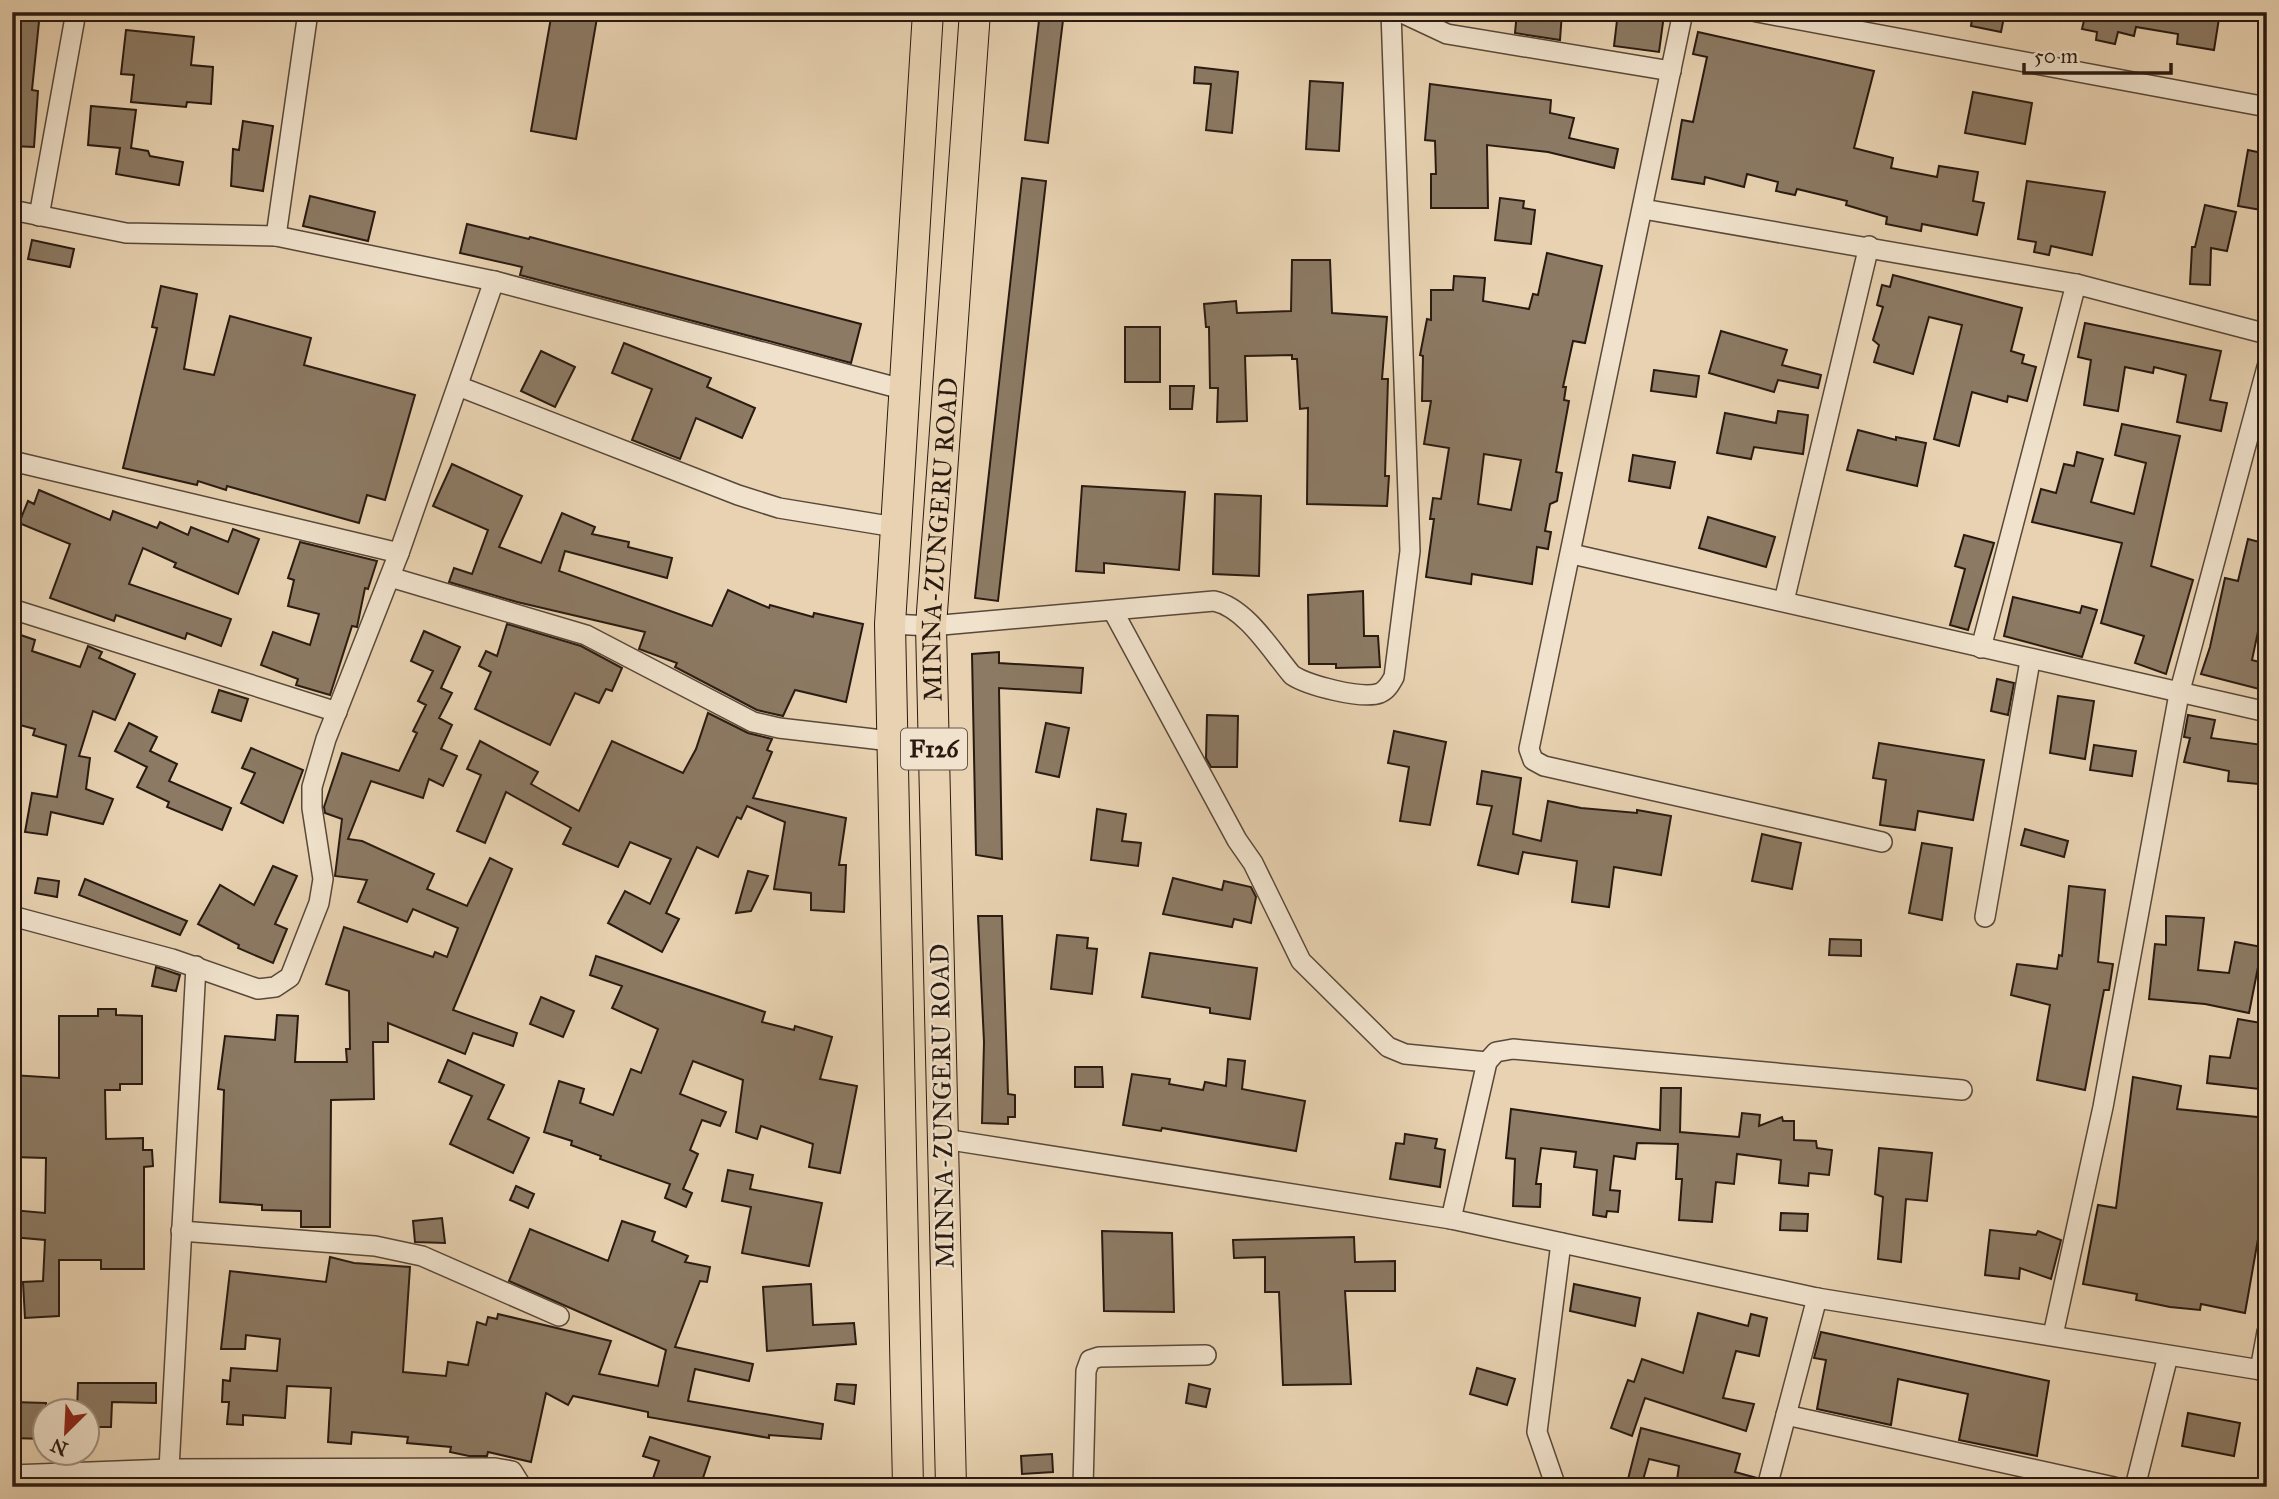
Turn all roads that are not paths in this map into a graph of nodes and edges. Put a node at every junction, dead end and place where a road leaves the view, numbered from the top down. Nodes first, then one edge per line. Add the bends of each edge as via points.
1 (76, 12) edge
2 (308, 12) edge
3 (928, 12) edge
4 (975, 12) edge
5 (1391, 12) edge
6 (1399, 12) edge
7 (1683, 12) edge
8 (1757, 12) edge
9 (1671, 71) junction
10 (2267, 107) edge
11 (1643, 209) junction
12 (12, 210) edge
13 (39, 216) junction
14 (276, 236) junction
15 (1869, 246) junction
16 (494, 281) junction
17 (2076, 284) junction
18 (2267, 334) edge
19 (2267, 368) edge
20 (458, 386) junction
21 (902, 389) junction
22 (12, 461) edge
23 (895, 527) junction
24 (399, 553) junction
25 (1572, 554) junction
26 (390, 577) junction
27 (1784, 601) junction
28 (12, 609) edge
29 (1113, 611) junction
30 (890, 624) junction
31 (931, 626) junction
32 (1981, 648) junction
33 (2030, 661) junction
34 (2179, 694) junction
35 (337, 712) junction
36 (2267, 712) edge
37 (891, 741) junction
38 (1882, 842) dead end
39 (12, 916) edge
40 (1985, 917) dead end
41 (196, 966) junction
42 (1488, 1062) junction
43 (1962, 1090) dead end
44 (944, 1139) junction
45 (1451, 1219) junction
46 (181, 1231) junction
47 (1561, 1243) junction
48 (1817, 1298) junction
49 (559, 1316) dead end
50 (2267, 1332) edge
51 (2053, 1335) junction
52 (1206, 1356) dead end
53 (2168, 1356) junction
54 (2263, 1371) edge
55 (1786, 1415) junction
56 (169, 1469) junction
57 (12, 1475) edge
58 (522, 1487) edge
59 (908, 1487) edge
60 (951, 1487) edge
61 (1083, 1487) edge
62 (1556, 1487) edge
63 (1767, 1487) edge
64 (2114, 1487) edge
65 (2135, 1487) edge

1 - 13 street
2 - 14 street
3 - 21 main road, MINNA-ZUNGERU ROAD / F126
4 - 31 main road, MINNA-ZUNGERU ROAD / F126
5 - 29 street via 1410,551 1394,677 1382,693 1370,695 1303,682 1228,604 1214,601
6 - 9 street via 1447,34
7 - 9 street
8 - 10 street
9 - 11 street
11 - 15 street
11 - 25 street
12 - 13 street
13 - 14 street via 126,233
14 - 16 street
15 - 17 street
15 - 27 street
16 - 20 street
16 - 21 street
17 - 18 street
17 - 32 street
19 - 34 street
20 - 23 street via 738,495 779,508
20 - 24 street
21 - 23 main road, MINNA-ZUNGERU ROAD / F126
22 - 24 street
23 - 30 main road, MINNA-ZUNGERU ROAD / F126
24 - 26 street
25 - 27 street
25 - 38 street via 1529,749 1533,760
26 - 35 street
26 - 37 street via 586,635 753,722
27 - 32 street
28 - 35 street
29 - 31 street
29 - 42 street via 1253,863 1301,961 1388,1047 1405,1054
30 - 31 street
30 - 37 main road, MINNA-ZUNGERU ROAD / F126
31 - 44 main road, MINNA-ZUNGERU ROAD / F126
32 - 33 street
33 - 34 street
33 - 40 street
34 - 36 street
34 - 51 street via 2103,1107
35 - 41 street via 312,787 323,879 319,903 290,977 275,987 258,989
37 - 59 main road, MINNA-ZUNGERU ROAD / F126
39 - 41 street
41 - 46 street
42 - 43 street via 1496,1052 1513,1049
42 - 45 street
44 - 45 street
44 - 60 main road, MINNA-ZUNGERU ROAD / F126
45 - 47 street
46 - 49 street via 375,1246 422,1256
46 - 56 street
47 - 48 street
47 - 62 street via 1537,1432
48 - 51 street
48 - 55 street
50 - 54 street
51 - 53 street
52 - 61 street via 1090,1360
53 - 54 street
53 - 65 street
55 - 63 street
55 - 64 street
56 - 57 street
56 - 58 street via 495,1468 513,1471

